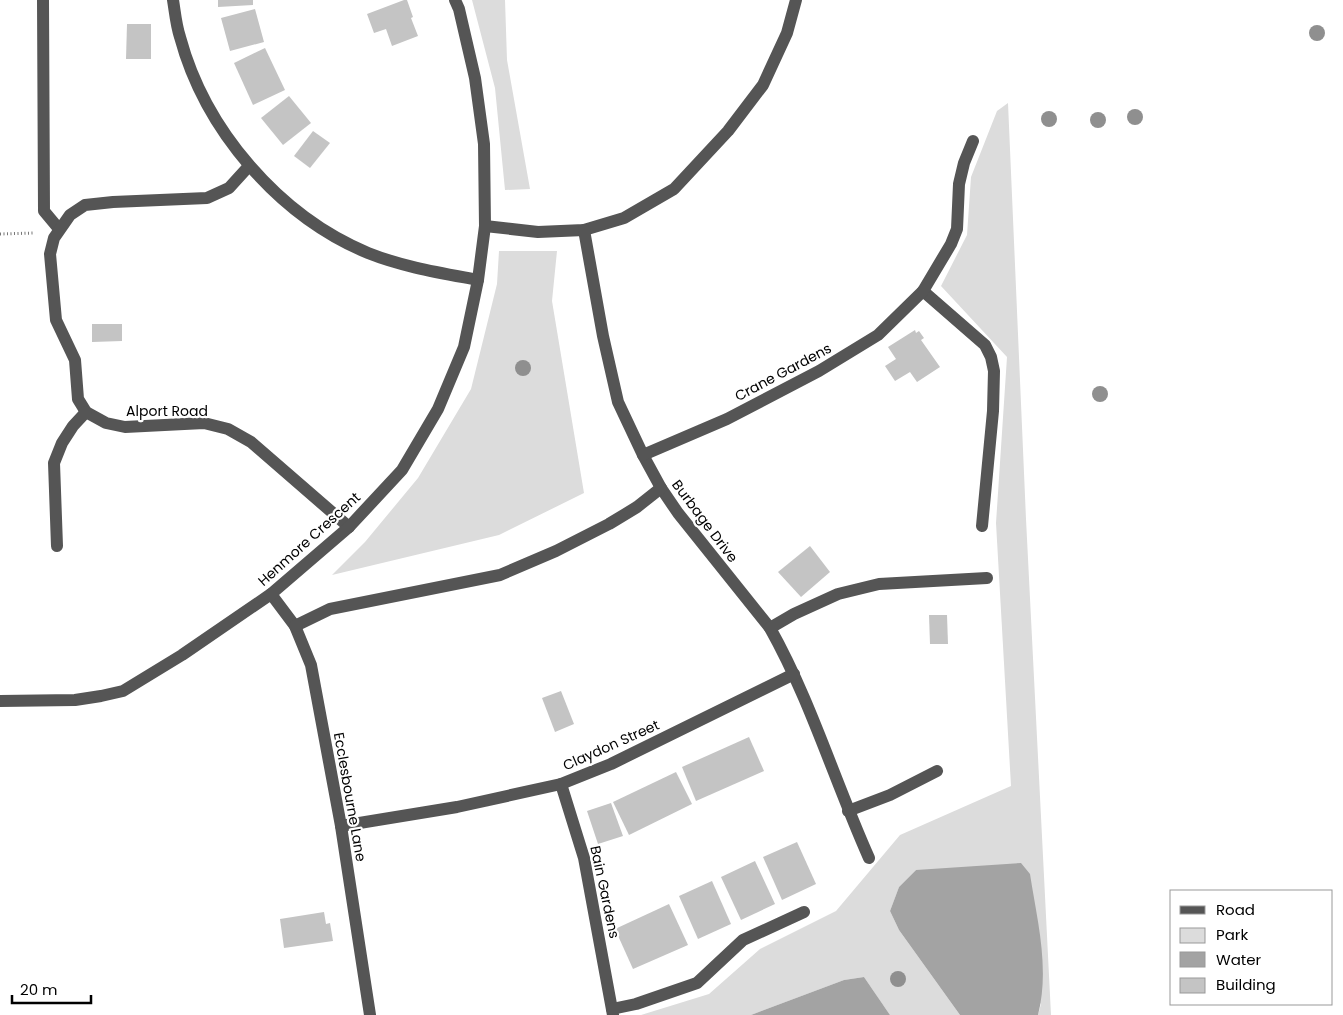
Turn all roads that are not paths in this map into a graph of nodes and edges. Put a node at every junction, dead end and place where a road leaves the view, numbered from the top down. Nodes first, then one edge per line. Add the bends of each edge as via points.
1 (43, 0) edge
2 (173, 0) edge
3 (455, 0) edge
4 (796, 0) edge
5 (973, 141) dead end
6 (250, 166) junction
7 (485, 226) junction
8 (584, 230) junction
9 (57, 233) junction
10 (478, 280) junction
11 (923, 291) junction
12 (86, 412) junction
13 (643, 455) junction
14 (661, 488) junction
15 (349, 526) junction
16 (982, 526) dead end
17 (56, 546) dead end
18 (987, 578) dead end
19 (270, 594) junction
20 (295, 626) junction
21 (770, 628) junction
22 (794, 674) junction
23 (0, 701) edge
24 (937, 771) dead end
25 (561, 784) junction
26 (848, 811) junction
27 (341, 826) junction
28 (869, 858) dead end
29 (804, 912) dead end
30 (613, 1012) edge
31 (370, 1015) edge

1 - 9 street via 44,211
2 - 6 street via 179,36 192,74 223,133
3 - 7 street, Henmore Crescent via 475,78 484,144
4 - 8 street via 787,32 763,85 728,131 674,189 624,218
5 - 11 street, Crane Gardens via 959,184 957,229
6 - 9 street via 229,188 207,198 85,205 70,215
6 - 10 street via 299,213 368,253 414,268
7 - 8 street via 538,232
7 - 10 street, Henmore Crescent
8 - 13 street, Burbage Drive via 618,402
9 - 12 street via 50,254 56,320 75,360 78,399
10 - 15 street, Henmore Crescent via 464,347 438,410 402,470
11 - 13 street, Crane Gardens via 878,334 819,371 728,419
11 - 16 street via 985,345 991,357 993,411
12 - 15 street, Alport Road via 106,423 124,427 204,423 228,429 252,442
12 - 17 street via 62,442 54,463
13 - 14 street, Burbage Drive
14 - 20 street via 609,524 500,575 330,609
14 - 21 street, Burbage Drive
15 - 19 street, Henmore Crescent
18 - 21 street via 879,584 838,594
19 - 20 street, Ecclesbourne Lane
19 - 23 street, Henmore Crescent via 123,691 75,700
20 - 27 street, Ecclesbourne Lane via 311,665
21 - 22 street, Burbage Drive
22 - 25 street, Claydon Street via 610,764
22 - 26 street, Burbage Drive
24 - 26 street via 890,795
25 - 27 street, Claydon Street via 457,807
25 - 30 street, Bain Gardens via 584,858
26 - 28 street, Burbage Drive
27 - 31 street, Ecclesbourne Lane
29 - 30 street, Bain Gardens via 743,940 697,983

